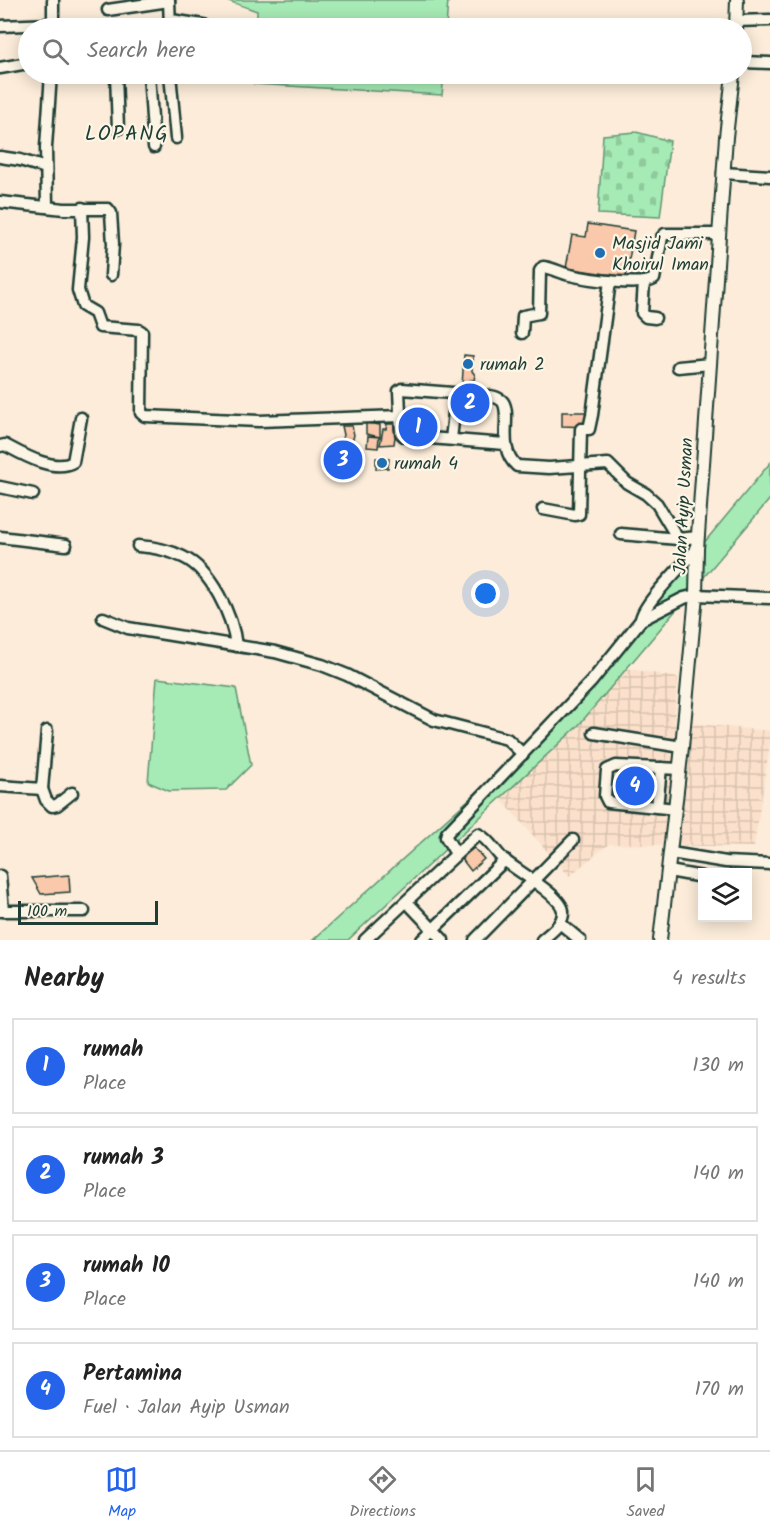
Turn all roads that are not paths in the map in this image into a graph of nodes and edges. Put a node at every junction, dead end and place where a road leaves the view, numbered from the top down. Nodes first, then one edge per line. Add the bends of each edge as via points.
1 (53, 0) edge
2 (169, 0) edge
3 (737, 0) edge
4 (108, 10) dead end
5 (53, 18) edge
6 (170, 18) edge
7 (736, 18) edge
8 (770, 20) edge
9 (752, 23) edge
10 (0, 26) edge
11 (18, 26) edge
12 (752, 62) edge
13 (770, 63) edge
14 (18, 65) edge
15 (0, 68) edge
16 (50, 84) edge
17 (116, 84) edge
18 (150, 84) edge
19 (171, 84) edge
20 (732, 84) edge
21 (118, 129) dead end
22 (176, 138) dead end
23 (154, 147) dead end
24 (0, 157) edge
25 (46, 168) junction
26 (723, 173) junction
27 (770, 176) edge
28 (0, 202) edge
29 (47, 207) junction
30 (82, 208) junction
31 (719, 234) junction
32 (111, 275) dead end
33 (609, 282) junction
34 (644, 282) junction
35 (655, 318) dead end
36 (522, 333) dead end
37 (710, 364) junction
38 (678, 367) dead end
39 (454, 412) dead end
40 (401, 416) junction
41 (81, 418) dead end
42 (451, 439) junction
43 (505, 444) junction
44 (0, 446) edge
45 (580, 465) junction
46 (0, 487) edge
47 (33, 494) dead end
48 (543, 509) dead end
49 (621, 534) dead end
50 (0, 537) edge
51 (678, 539) junction
52 (698, 543) junction
53 (66, 545) dead end
54 (138, 546) dead end
55 (696, 595) junction
56 (770, 598) edge
57 (103, 618) dead end
58 (641, 620) junction
59 (236, 646) junction
60 (47, 731) dead end
61 (594, 733) dead end
62 (682, 747) junction
63 (523, 754) junction
64 (661, 768) junction
65 (680, 769) junction
66 (0, 786) edge
67 (42, 789) junction
68 (72, 793) dead end
69 (657, 807) junction
70 (676, 808) junction
71 (573, 840) dead end
72 (671, 853) junction
73 (456, 854) junction
74 (505, 860) junction
75 (770, 864) edge
76 (669, 871) junction
77 (0, 876) edge
78 (698, 876) edge
79 (534, 881) junction
80 (406, 902) junction
81 (2, 911) edge
82 (84, 911) dead end
83 (561, 924) junction
84 (432, 930) junction
85 (365, 940) edge
86 (422, 940) edge
87 (443, 940) edge
88 (475, 940) edge
89 (542, 940) edge
90 (580, 940) edge
91 (660, 940) edge

1 - 5 street
2 - 4 street
2 - 6 street
3 - 7 main road
8 - 9 street
10 - 11 street
12 - 13 street
14 - 15 street
16 - 25 street
17 - 21 street
18 - 23 street
19 - 22 street
20 - 26 main road, Jalan Ayip Usman
24 - 25 street
25 - 29 street
26 - 27 street
26 - 31 main road, Jalan Ayip Usman
28 - 29 street
29 - 30 street
30 - 32 street via 108,209 111,213
30 - 40 street via 80,299 83,306 95,313 100,327 142,332 141,413 145,416 259,421
31 - 34 street via 665,234 654,279
31 - 37 main road, Jalan Ayip Usman
33 - 34 street
33 - 36 street via 543,267 539,313 523,316
33 - 45 street via 589,429 581,429
34 - 35 street via 642,313
37 - 38 street
37 - 52 main road, Jalan Ayip Usman
39 - 42 street
40 - 42 street via 404,436
40 - 43 street via 402,389 498,398 504,405
41 - 44 street via 73,462 68,465 33,460
42 - 43 street
43 - 45 street via 517,466
45 - 48 street via 579,514
45 - 51 street via 608,464 614,468 627,483 657,504
46 - 47 street
49 - 51 street
50 - 53 street
51 - 52 street
52 - 55 main road, Jalan Ayip Usman
52 - 58 street via 644,609
54 - 59 street via 185,557 204,573 222,600
55 - 56 street
55 - 58 street
55 - 62 main road, Jalan Ayip Usman
57 - 59 street via 128,628
58 - 63 street via 591,682
59 - 63 street via 335,669 434,720 507,739
60 - 67 street
61 - 62 street
62 - 65 main road, Jalan Ayip Usman
63 - 73 street via 447,833 447,841
64 - 65 street
64 - 69 street
64 - 69 street via 616,766 607,770 608,802
65 - 70 main road, Jalan Ayip Usman
66 - 67 street
67 - 68 street via 52,806
69 - 70 street
70 - 72 main road, Jalan Ayip Usman
71 - 79 street
72 - 75 street
72 - 76 main road, Jalan Ayip Usman
73 - 74 street via 478,834
73 - 80 street
74 - 79 street
74 - 84 street
76 - 78 street
76 - 91 main road, Jalan Ayip Usman
77 - 81 street
79 - 83 street via 562,906
79 - 88 street
80 - 84 street
80 - 85 street
81 - 82 street
83 - 89 street
83 - 90 street
84 - 86 street
84 - 87 street

